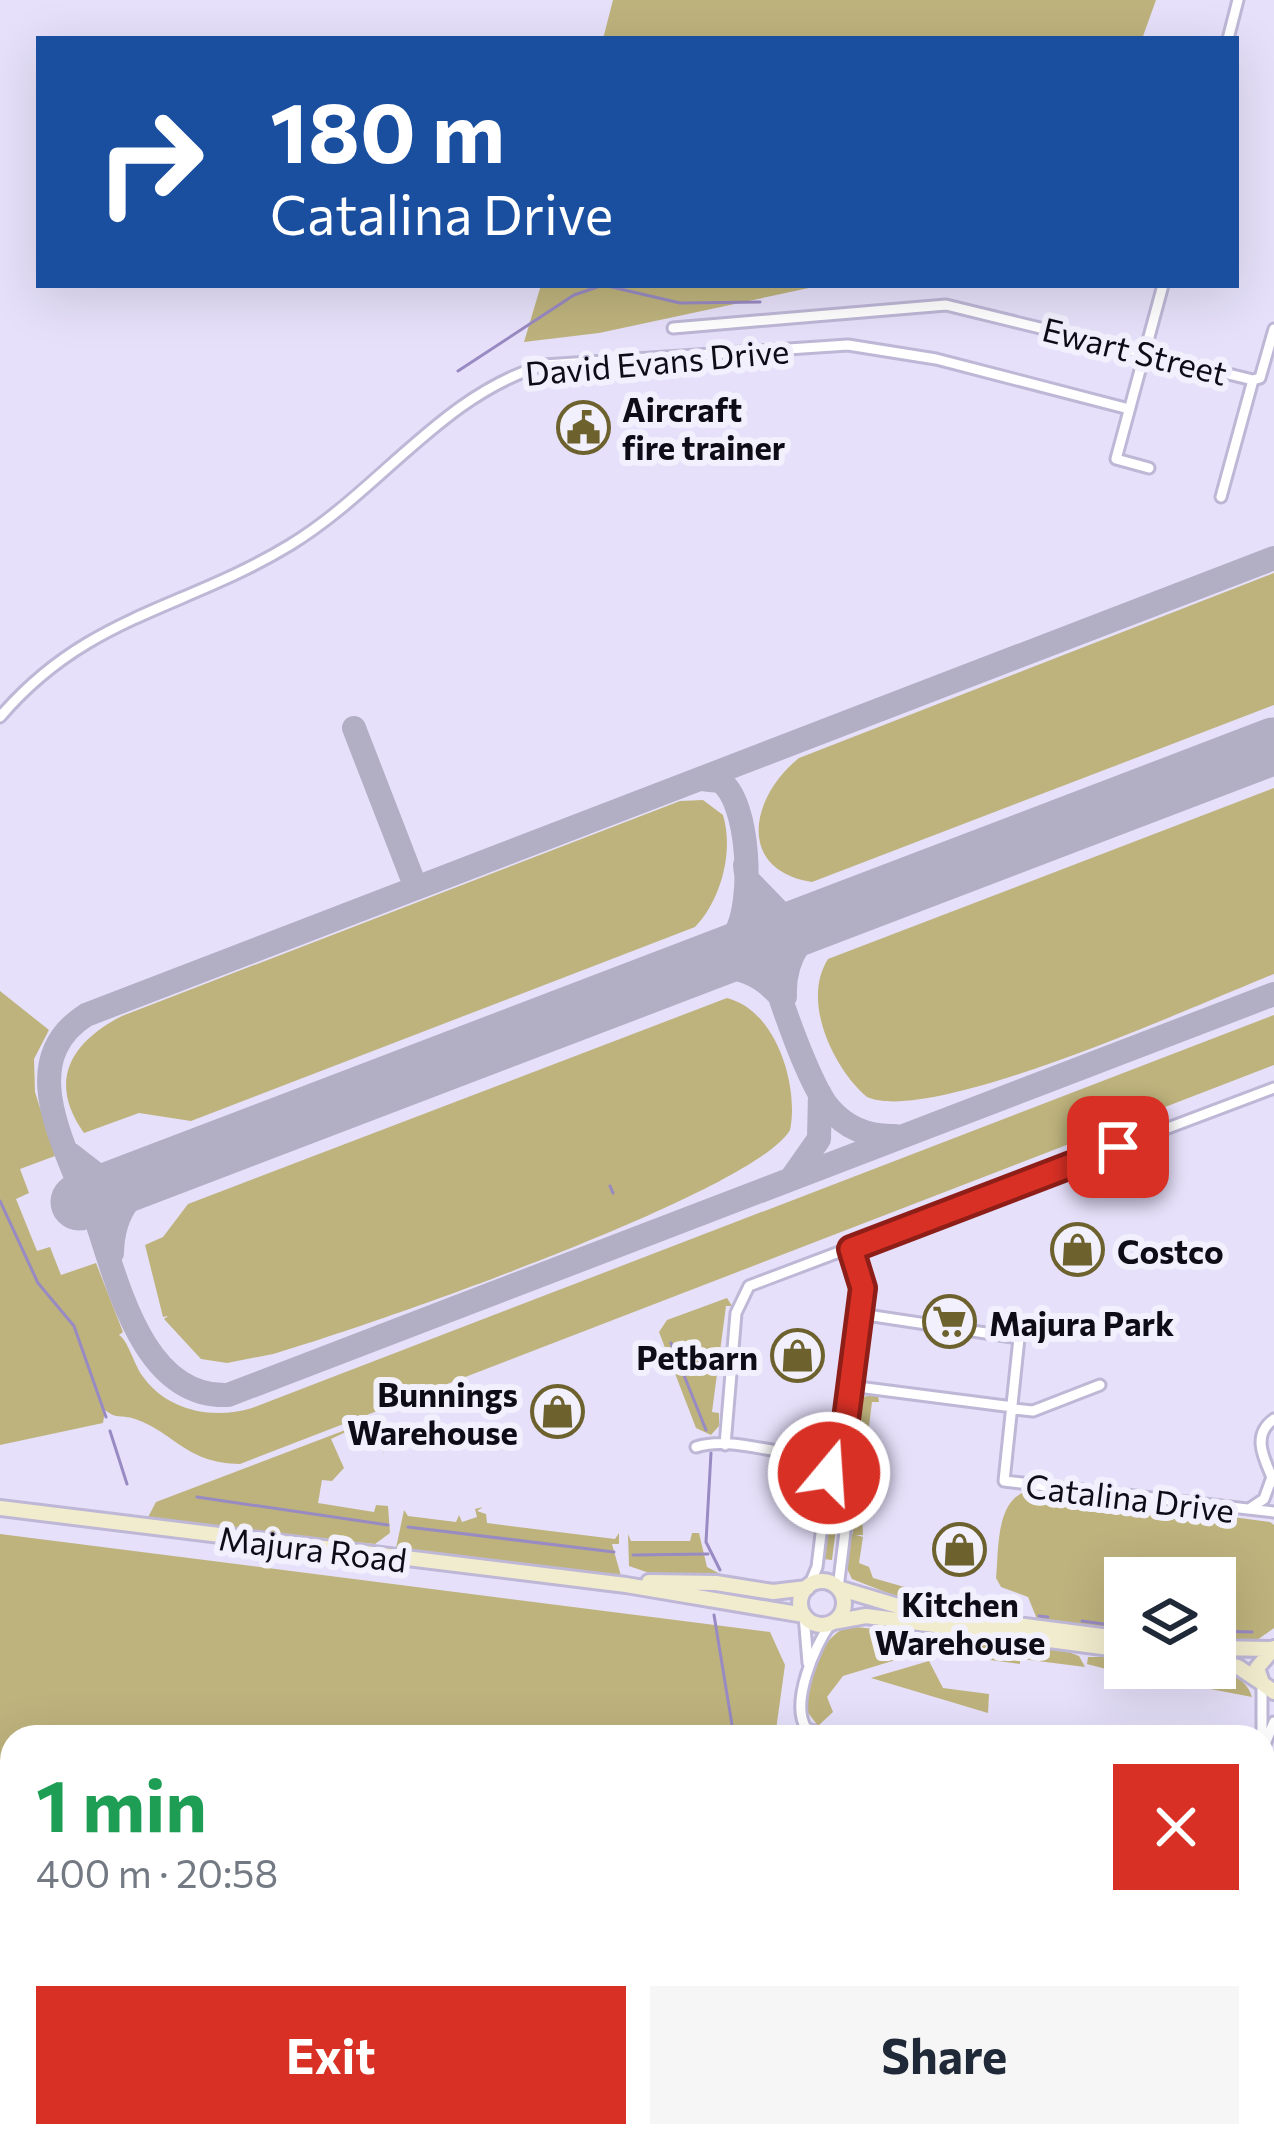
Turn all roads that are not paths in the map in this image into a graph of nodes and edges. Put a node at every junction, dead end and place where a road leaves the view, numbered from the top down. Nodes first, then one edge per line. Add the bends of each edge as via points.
1 (1238, 0) edge
2 (1229, 36) edge
3 (1162, 288) edge
4 (673, 328) dead end
5 (1274, 329) edge
6 (1144, 352) junction
7 (1253, 380) junction
8 (1130, 409) junction
9 (1149, 468) dead end
10 (1221, 497) dead end
11 (0, 717) edge
12 (1274, 1088) edge
13 (851, 1249) junction
14 (860, 1314) junction
15 (1100, 1385) dead end
16 (850, 1386) junction
17 (1013, 1408) junction
18 (1274, 1419) edge
19 (845, 1427) junction
20 (725, 1445) junction
21 (696, 1447) dead end
22 (831, 1449) junction
23 (854, 1454) junction
24 (806, 1455) junction
25 (828, 1467) junction
26 (853, 1468) junction
27 (1273, 1479) edge
28 (0, 1508) edge
29 (1240, 1510) junction
30 (1274, 1516) edge
31 (626, 1585) junction
32 (808, 1587) junction
33 (838, 1588) junction
34 (804, 1615) junction
35 (832, 1622) junction
36 (1104, 1636) edge
37 (1104, 1647) edge
38 (1236, 1648) edge
39 (1273, 1648) edge
40 (1236, 1666) edge
41 (809, 1674) junction
42 (1266, 1686) edge
43 (805, 1725) edge
44 (1263, 1725) edge

1 - 2 street
3 - 6 street
4 - 6 street, Ewart Street via 946,305
5 - 7 street via 1260,379
6 - 7 street, Ewart Street
6 - 8 street
7 - 10 street
8 - 9 street via 1116,459
8 - 11 street, David Evans Drive via 848,345 544,364 507,375 466,402 293,543 70,650
12 - 13 street
13 - 14 street via 862,1279
13 - 20 street via 741,1294
14 - 16 street
14 - 17 street via 1015,1334 1021,1345
15 - 17 street via 1033,1411
16 - 17 street
16 - 19 street
17 - 29 street, Catalina Drive via 1004,1481
18 - 27 street via 1260,1436
19 - 22 street
19 - 23 street
20 - 21 street
20 - 24 street
22 - 23 street
22 - 24 street
22 - 25 street
23 - 26 street
24 - 25 street
25 - 26 street via 843,1474
25 - 32 street via 818,1567
26 - 33 street
27 - 29 street via 1262,1502
28 - 31 main road, Majura Road
29 - 30 street, Catalina Drive
31 - 32 main road, Majura Road
31 - 34 main road, Majura Road
32 - 33 main road via 825,1581
32 - 34 main road
33 - 35 main road via 844,1606
33 - 36 main road via 911,1611
34 - 35 main road
34 - 41 street
35 - 37 main road via 866,1616
35 - 41 street
38 - 39 main road
39 - 42 main road via 1258,1663
40 - 42 main road
41 - 43 street
42 - 44 street

